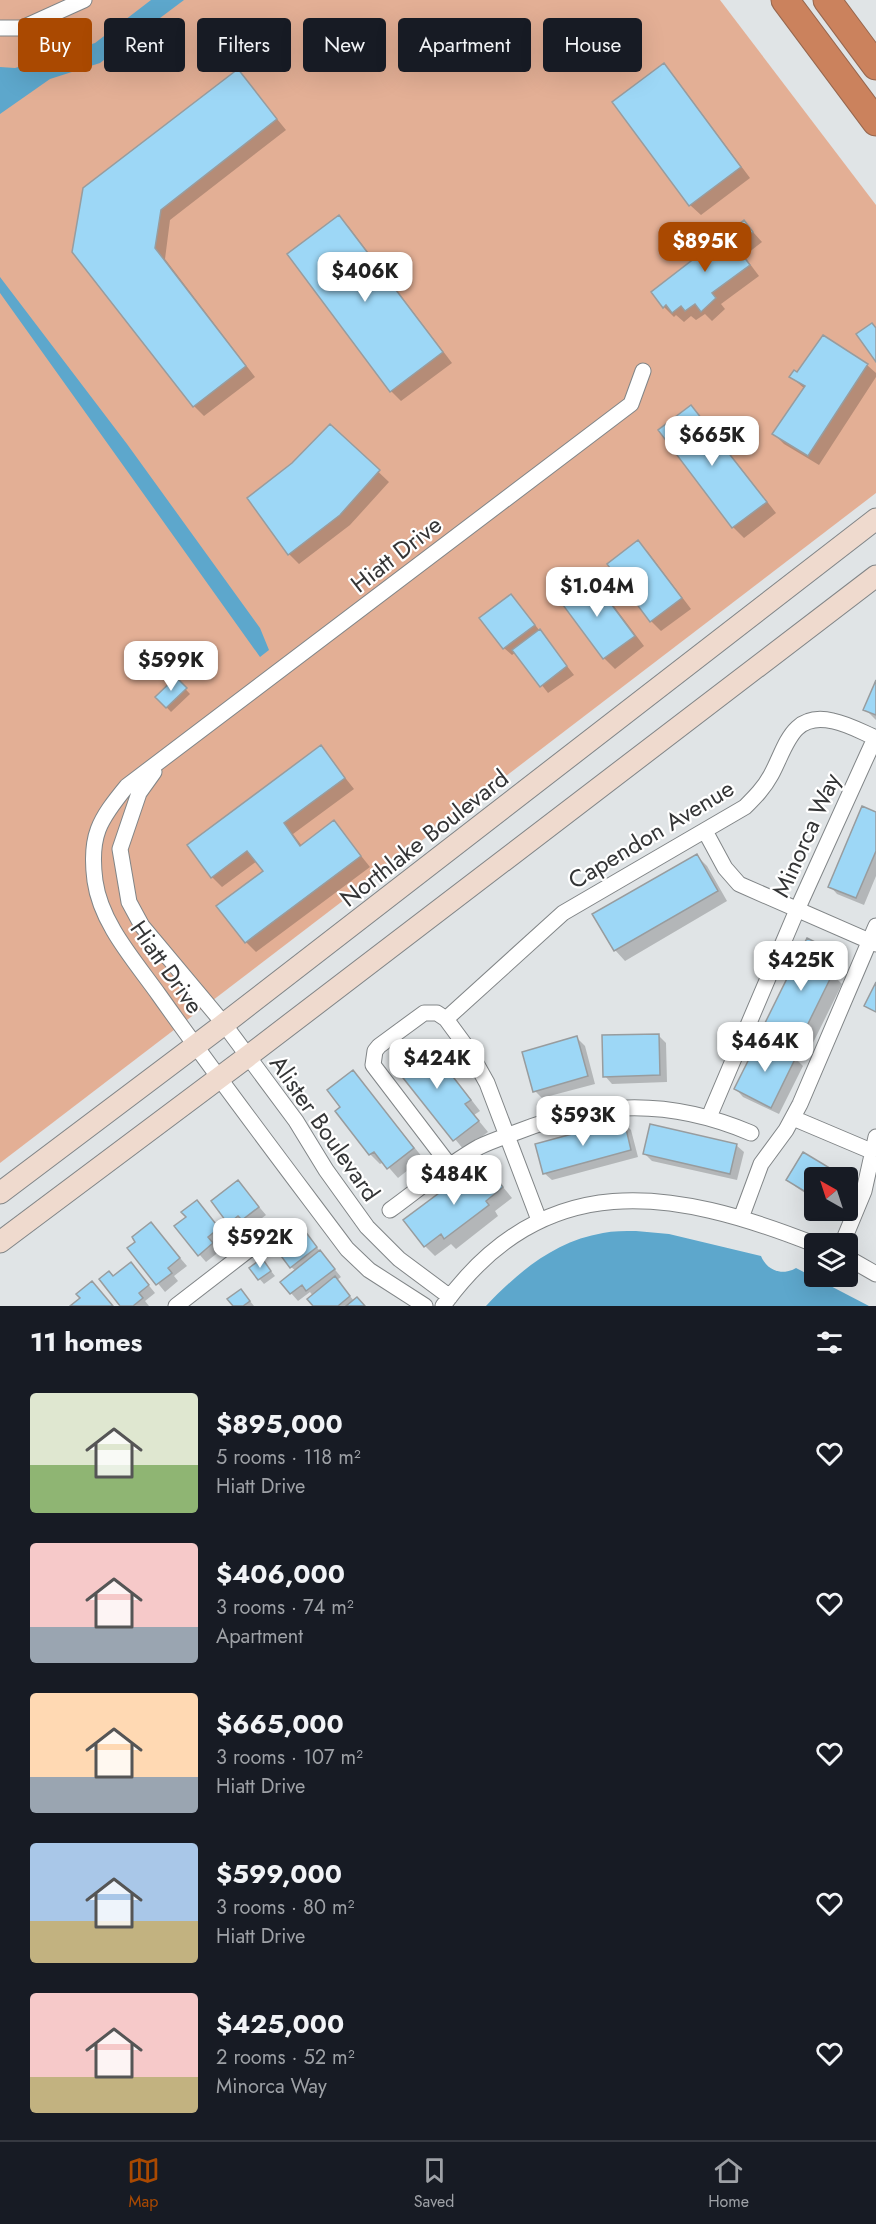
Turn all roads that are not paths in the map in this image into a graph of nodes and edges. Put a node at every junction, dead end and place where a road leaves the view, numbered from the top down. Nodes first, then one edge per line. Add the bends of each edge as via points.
1 (84, 0) edge
2 (785, 0) edge
3 (826, 0) edge
4 (0, 28) edge
5 (876, 66) edge
6 (876, 122) edge
7 (643, 371) dead end
8 (876, 519) edge
9 (876, 576) edge
10 (876, 738) edge
11 (161, 762) junction
12 (705, 831) junction
13 (797, 910) junction
14 (876, 926) edge
15 (873, 943) edge
16 (447, 1019) junction
17 (224, 1024) junction
18 (195, 1046) junction
19 (247, 1057) junction
20 (219, 1077) junction
21 (709, 1116) junction
22 (793, 1118) junction
23 (752, 1133) dead end
24 (506, 1136) junction
25 (874, 1144) edge
26 (450, 1166) junction
27 (0, 1193) edge
28 (390, 1210) dead end
29 (741, 1218) junction
30 (539, 1220) junction
31 (273, 1231) dead end
32 (847, 1233) edge
33 (804, 1240) edge
34 (0, 1242) edge
35 (858, 1264) edge
36 (876, 1274) edge
37 (445, 1303) edge
38 (176, 1306) edge
39 (425, 1306) edge

1 - 4 street via 22,28
2 - 6 highway
3 - 5 highway
7 - 11 street, Hiatt Drive via 631,404
8 - 17 main road, Northlake Boulevard
9 - 19 main road
10 - 12 street, Capendon Avenue via 834,721 822,719 803,724 788,738 772,773 754,798
10 - 13 street, Minorca Way
11 - 17 street, Hiatt Drive via 139,793 120,849 129,903 142,926
11 - 18 street, Hiatt Drive via 127,786 108,810 96,833 95,883 109,923
12 - 13 street via 725,868 739,884
12 - 16 street, Capendon Avenue via 563,913
13 - 15 street
13 - 21 street, Minorca Way
14 - 15 street
15 - 22 street
16 - 24 street via 488,1083
16 - 26 street via 424,1012 379,1046 373,1065
17 - 18 main road, Northlake Boulevard
17 - 19 street, Alister Boulevard
18 - 20 street
18 - 27 main road, Northlake Boulevard
19 - 20 main road
19 - 37 street, Alister Boulevard via 296,1121 367,1227
20 - 34 main road
20 - 39 street via 347,1249 369,1270
21 - 23 street
21 - 24 street via 622,1107 568,1116
22 - 25 street
22 - 29 street via 761,1164
24 - 26 street
24 - 30 street
25 - 32 street via 864,1191
26 - 28 street
29 - 30 street via 683,1204 627,1200 582,1206
29 - 33 street
30 - 37 street via 484,1257
31 - 38 street
35 - 36 street

